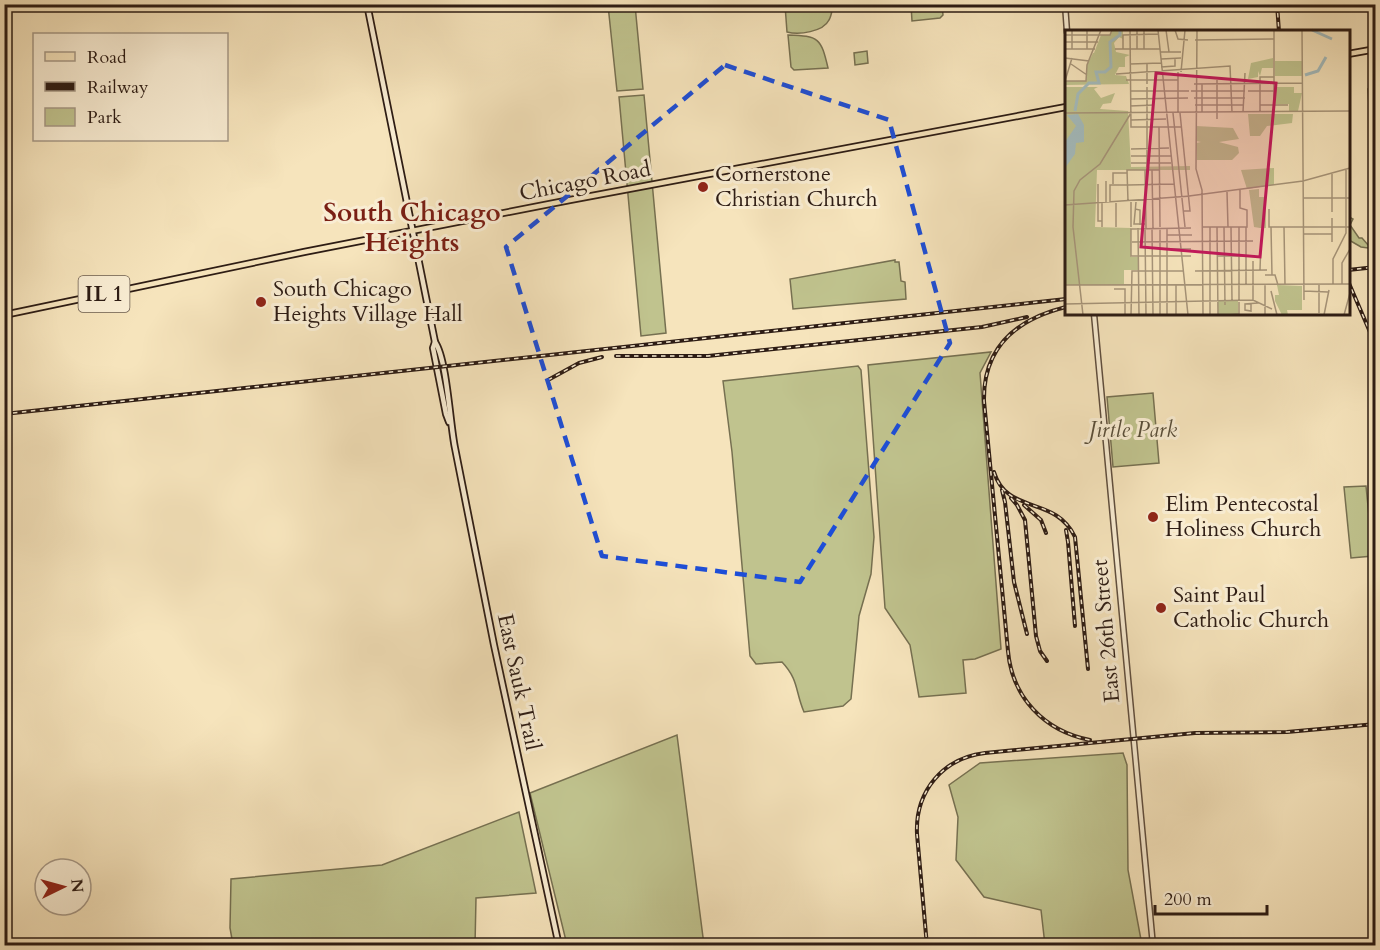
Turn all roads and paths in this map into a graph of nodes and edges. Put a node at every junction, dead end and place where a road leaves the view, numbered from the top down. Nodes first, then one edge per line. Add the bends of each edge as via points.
1 (367, 4) edge
2 (1065, 4) edge
3 (1067, 30) edge
4 (1376, 50) edge
5 (1350, 54) edge
6 (1065, 106) edge
7 (414, 232) junction
8 (4, 315) edge
9 (1094, 315) edge
10 (559, 945) edge
11 (1153, 945) edge

1 - 7 main road, East Sauk Trail
2 - 3 street
4 - 5 main road
6 - 7 main road, Chicago Road / IL 1
7 - 8 main road, Chicago Road / IL 1
7 - 10 main road, East Sauk Trail via 494,645
9 - 11 street, East 26th Street

